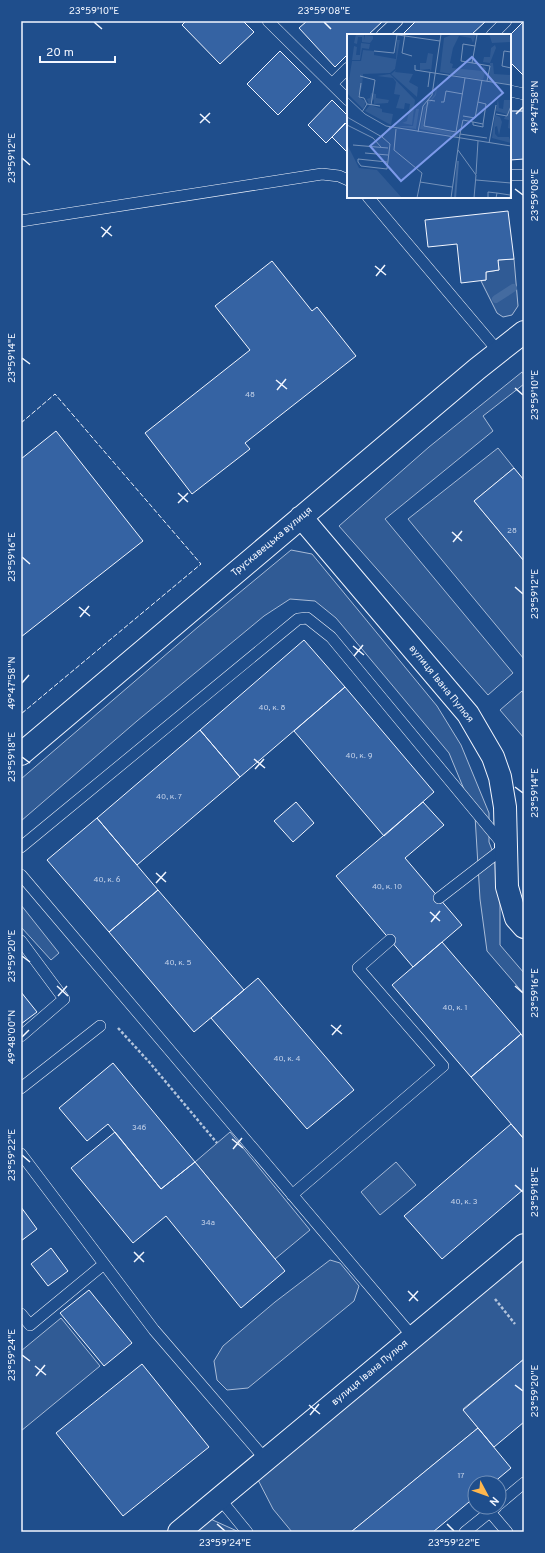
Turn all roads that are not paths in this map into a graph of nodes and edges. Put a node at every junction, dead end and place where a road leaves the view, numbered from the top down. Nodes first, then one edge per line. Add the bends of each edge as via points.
1 (397, 21) edge
2 (506, 21) edge
3 (272, 22) edge
4 (383, 34) edge
5 (493, 34) edge
6 (347, 69) edge
7 (332, 84) junction
8 (511, 91) edge
9 (524, 94) edge
10 (347, 99) edge
11 (524, 175) edge
12 (511, 176) edge
13 (347, 180) edge
14 (369, 198) edge
15 (21, 221) edge
16 (524, 332) edge
17 (498, 351) junction
18 (300, 517) junction
19 (21, 754) edge
20 (21, 847) edge
21 (506, 847) junction
22 (21, 875) edge
23 (439, 898) dead end
24 (524, 927) edge
25 (390, 940) dead end
26 (21, 941) edge
27 (100, 1026) road end
28 (21, 1036) edge
29 (21, 1088) edge
30 (21, 1154) edge
31 (292, 1195) junction
32 (524, 1245) edge
33 (104, 1264) junction
34 (21, 1314) edge
35 (413, 1338) junction
36 (266, 1460) junction
37 (524, 1483) edge
38 (507, 1497) edge
39 (220, 1499) junction
40 (486, 1515) edge
41 (496, 1515) edge
42 (179, 1532) edge
43 (247, 1532) edge
44 (465, 1532) edge
45 (506, 1532) edge

1 - 4 lane
2 - 5 lane
3 - 7 lane
6 - 7 lane
7 - 10 lane
8 - 9 lane
11 - 12 lane
13 - 15 lane via 322,174
14 - 17 lane
16 - 17 street, Трускавецька вулиця
17 - 18 street, Трускавецька вулиця
18 - 19 street, Трускавецька вулиця
18 - 21 street, вулиця Івана Пулюя via 468,714 493,757 500,777 505,807
20 - 21 lane via 298,619 307,618 331,637
21 - 23 lane
21 - 24 street, вулиця Івана Пулюя via 507,887 516,918
22 - 31 lane
25 - 31 lane via 358,968 442,1066
26 - 28 lane via 64,999
27 - 29 lane
30 - 33 lane
31 - 35 lane
32 - 35 street, вулиця Івана Пулюя
33 - 34 lane via 30,1325
33 - 36 lane via 154,1330
35 - 36 street, вулиця Івана Пулюя
36 - 39 street, вулиця Івана Пулюя
37 - 38 lane
39 - 42 street, вулиця Івана Пулюя
39 - 43 lane
40 - 44 lane
41 - 45 lane

